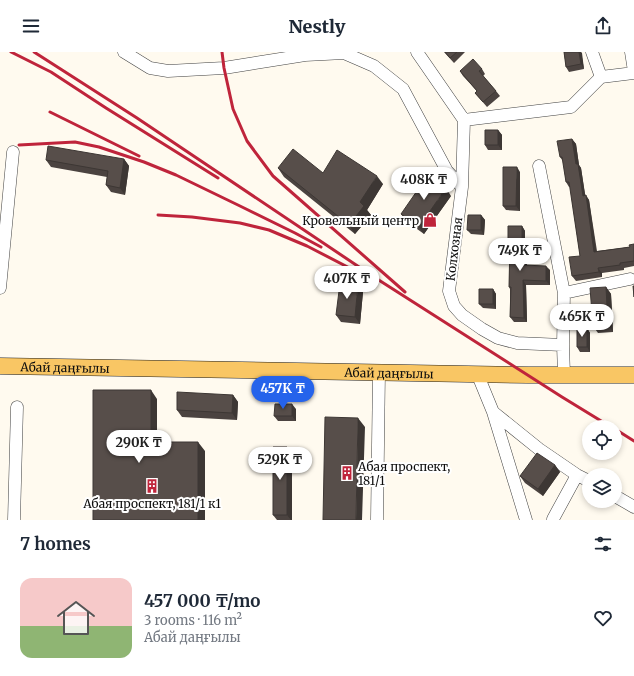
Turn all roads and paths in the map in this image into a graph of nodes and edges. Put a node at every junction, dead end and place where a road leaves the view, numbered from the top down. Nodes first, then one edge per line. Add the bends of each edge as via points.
1 (124, 52) edge
2 (418, 52) edge
3 (592, 52) edge
4 (631, 52) edge
5 (305, 53) edge
6 (634, 72) edge
7 (601, 77) junction
8 (464, 120) junction
9 (13, 152) dead end
10 (539, 166) dead end
11 (462, 187) junction
12 (630, 279) dead end
13 (0, 288) edge
14 (564, 293) junction
15 (563, 345) junction
16 (0, 366) edge
17 (379, 372) junction
18 (477, 373) junction
19 (634, 374) edge
20 (564, 375) junction
21 (17, 407) dead end
22 (493, 412) junction
23 (577, 475) junction
24 (582, 478) edge
25 (622, 500) edge
26 (634, 507) edge
27 (553, 519) dead end
28 (14, 520) edge
29 (377, 520) edge
30 (526, 520) edge

1 - 5 street via 150,68 168,71 224,68
2 - 8 street
3 - 7 street
4 - 6 street
5 - 11 street via 344,53 374,66 402,89 446,171
6 - 7 street
7 - 8 street via 571,107
8 - 11 street, Колхозная
9 - 13 street
10 - 14 street
11 - 15 street, Колхозная via 449,291 454,306 462,315 498,338 517,343
12 - 14 street
14 - 15 street
15 - 20 street
16 - 17 main road, Абай даңғылы
17 - 18 main road, Абай даңғылы
17 - 29 street
18 - 20 main road, Абай даңғылы
18 - 22 street
19 - 20 main road, Абай даңғылы
21 - 28 street
22 - 23 street
22 - 30 street
23 - 24 street
23 - 27 street
25 - 26 street

